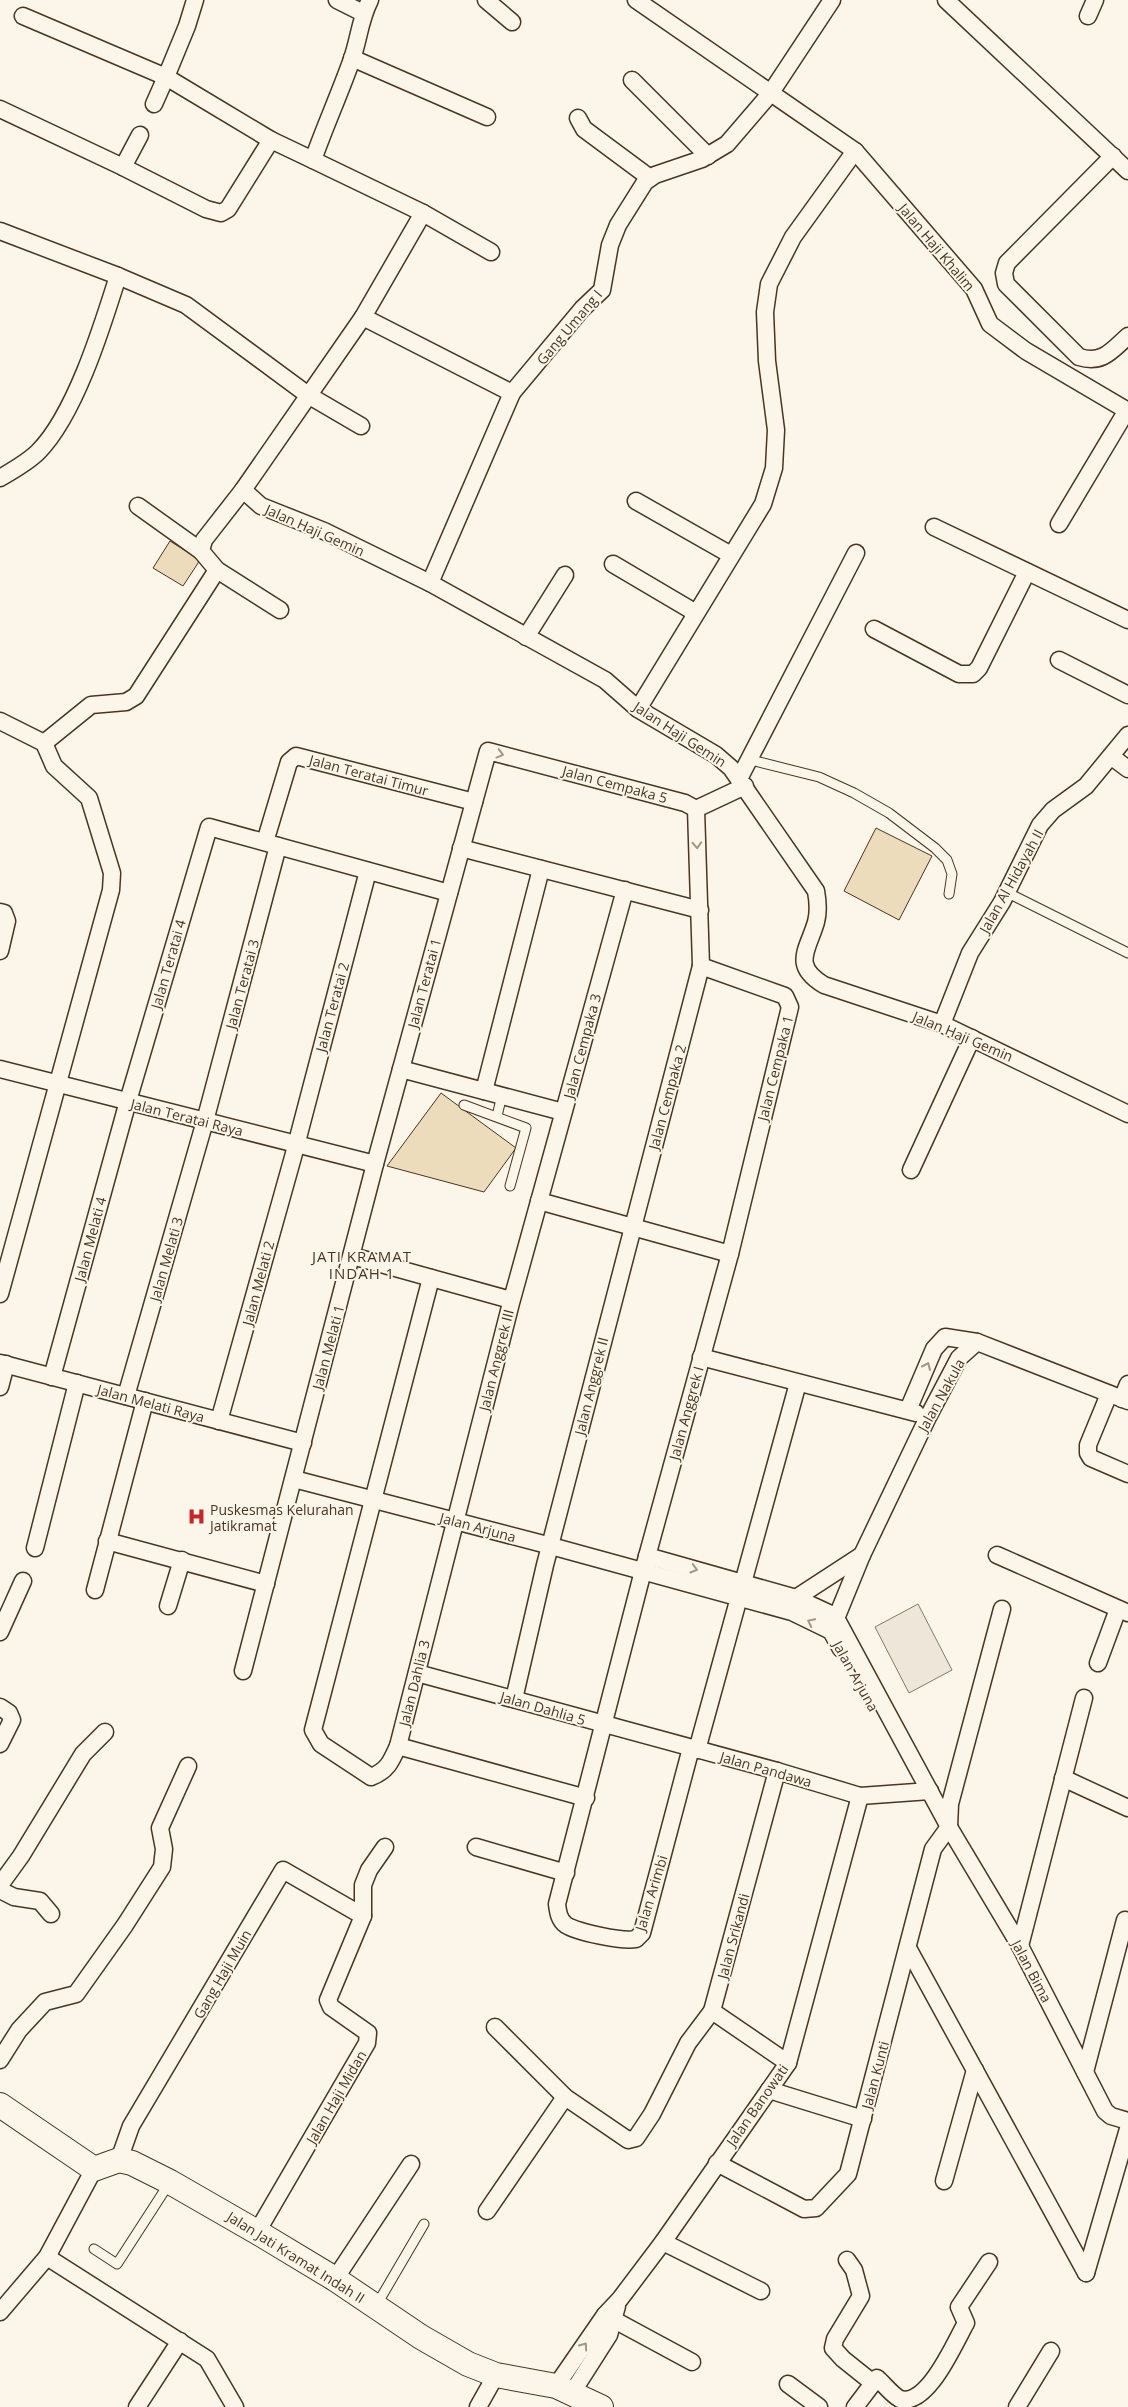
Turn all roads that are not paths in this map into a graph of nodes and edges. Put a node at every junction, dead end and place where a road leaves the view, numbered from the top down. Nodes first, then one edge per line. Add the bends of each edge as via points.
1 (195, 0) edge
2 (337, 0) edge
3 (486, 0) edge
4 (636, 0) edge
5 (832, 0) edge
6 (946, 0) edge
7 (1094, 0) edge
8 (366, 7) edge
9 (23, 16) dead end
10 (1088, 16) dead end
11 (512, 22) dead end
12 (352, 58) junction
13 (166, 77) junction
14 (632, 80) dead end
15 (770, 94) junction
16 (154, 104) dead end
17 (0, 109) edge
18 (486, 117) dead end
19 (578, 118) dead end
20 (140, 135) dead end
21 (271, 140) junction
22 (854, 151) junction
23 (708, 156) junction
24 (1113, 156) junction
25 (313, 160) junction
26 (123, 167) junction
27 (1128, 171) edge
28 (650, 178) junction
29 (423, 213) junction
30 (0, 232) edge
31 (491, 252) dead end
32 (118, 276) junction
33 (363, 317) junction
34 (1128, 336) edge
35 (512, 392) junction
36 (308, 395) junction
37 (1127, 410) edge
38 (361, 426) dead end
39 (0, 478) edge
40 (244, 490) junction
41 (636, 501) dead end
42 (138, 506) dead end
43 (1059, 524) dead end
44 (934, 527) dead end
45 (201, 551) junction
46 (856, 553) dead end
47 (731, 555) junction
48 (613, 564) dead end
49 (217, 570) junction
50 (1027, 572) junction
51 (565, 575) dead end
52 (430, 583) junction
53 (280, 610) dead end
54 (696, 613) junction
55 (1128, 620) edge
56 (874, 629) dead end
57 (526, 637) junction
58 (1059, 660) dead end
59 (1128, 696) edge
60 (638, 708) junction
61 (0, 721) edge
62 (1128, 735) edge
63 (44, 743) junction
64 (1112, 756) junction
65 (750, 760) junction
66 (1128, 769) edge
67 (743, 781) junction
68 (474, 802) junction
69 (696, 809) junction
70 (272, 844) junction
71 (461, 848) junction
72 (541, 869) junction
73 (368, 871) junction
74 (624, 890) junction
75 (449, 892) junction
76 (1006, 892) junction
77 (949, 894) dead end
78 (700, 910) junction
79 (0, 912) edge
80 (0, 951) edge
81 (1128, 953) edge
82 (701, 966) junction
83 (942, 1024) junction
84 (972, 1038) junction
85 (401, 1068) junction
86 (0, 1069) edge
87 (58, 1084) junction
88 (484, 1090) junction
89 (502, 1095) junction
90 (128, 1102) junction
91 (464, 1105) dead end
92 (563, 1112) junction
93 (1128, 1114) edge
94 (497, 1116) junction
95 (205, 1121) junction
96 (296, 1144) junction
97 (375, 1164) junction
98 (911, 1170) dead end
99 (510, 1186) dead end
100 (539, 1201) junction
101 (633, 1227) junction
102 (730, 1254) junction
103 (352, 1256) junction
104 (431, 1278) junction
105 (0, 1294) edge
106 (512, 1300) junction
107 (977, 1342) junction
108 (701, 1357) junction
109 (3, 1364) edge
110 (52, 1377) junction
111 (77, 1383) junction
112 (798, 1383) junction
113 (1128, 1384) edge
114 (0, 1388) edge
115 (126, 1396) junction
116 (1120, 1398) edge
117 (145, 1401) junction
118 (908, 1410) junction
119 (928, 1417) junction
120 (220, 1421) junction
121 (303, 1443) junction
122 (1128, 1474) edge
123 (294, 1479) junction
124 (374, 1500) junction
125 (454, 1520) junction
126 (107, 1541) junction
127 (551, 1546) junction
128 (35, 1548) dead end
129 (862, 1555) junction
130 (997, 1555) dead end
131 (182, 1560) junction
132 (645, 1564) junction
133 (23, 1581) dead end
134 (266, 1584) junction
135 (95, 1590) dead end
136 (741, 1591) junction
137 (794, 1605) junction
138 (168, 1606) dead end
139 (1002, 1609) dead end
140 (1123, 1611) edge
141 (833, 1624) junction
142 (0, 1632) edge
143 (1098, 1663) dead end
144 (243, 1671) dead end
145 (416, 1673) junction
146 (1084, 1698) dead end
147 (514, 1699) junction
148 (0, 1708) edge
149 (604, 1725) junction
150 (105, 1732) dead end
151 (0, 1744) edge
152 (398, 1746) junction
153 (694, 1749) junction
154 (188, 1766) dead end
155 (777, 1771) junction
156 (1063, 1778) junction
157 (924, 1792) junction
158 (860, 1796) junction
159 (586, 1798) junction
160 (1128, 1808) edge
161 (940, 1811) joint
162 (949, 1827) junction
163 (385, 1847) dead end
164 (476, 1847) dead end
165 (566, 1873) junction
166 (0, 1885) edge
167 (0, 1890) edge
168 (51, 1914) dead end
169 (363, 1916) junction
170 (1125, 1920) dead end
171 (1020, 1946) junction
172 (908, 1948) junction
173 (712, 2011) junction
174 (495, 2027) dead end
175 (0, 2060) edge
176 (788, 2062) junction
177 (975, 2070) junction
178 (1085, 2072) junction
179 (769, 2090) junction
180 (565, 2096) junction
181 (3, 2112) edge
182 (863, 2119) junction
183 (1128, 2121) edge
184 (1128, 2129) edge
185 (119, 2160) junction
186 (717, 2163) junction
187 (411, 2164) dead end
188 (94, 2170) junction
189 (944, 2181) dead end
190 (170, 2182) junction
191 (487, 2211) dead end
192 (424, 2224) dead end
193 (257, 2232) junction
194 (663, 2242) junction
195 (94, 2249) dead end
196 (47, 2257) junction
197 (847, 2260) dead end
198 (989, 2262) dead end
199 (335, 2279) junction
200 (761, 2291) dead end
201 (375, 2307) junction
202 (0, 2312) edge
203 (609, 2316) junction
204 (180, 2341) junction
205 (1051, 2351) dead end
206 (692, 2362) dead end
207 (496, 2375) junction
208 (873, 2383) junction
209 (788, 2384) dead end
210 (564, 2390) junction
211 (137, 2407) edge
212 (235, 2407) edge
213 (478, 2407) edge
214 (601, 2407) edge
215 (819, 2407) edge
216 (855, 2407) edge
217 (1017, 2407) edge

1 - 13 street
2 - 8 street
3 - 11 street
4 - 15 street, Jalan Haji Khalim
5 - 15 street
6 - 24 street
7 - 10 street
8 - 12 street
9 - 13 street
12 - 18 street
12 - 25 street
13 - 16 street
13 - 21 street
14 - 23 street
15 - 22 street, Jalan Haji Khalim
15 - 23 street via 726,144
17 - 26 street
19 - 28 street via 584,129
20 - 26 street
21 - 25 street
21 - 26 street via 228,209 221,213 206,209
22 - 37 street, Jalan Haji Khalim via 974,289 990,324 1026,351
22 - 47 street via 793,237 770,284 765,312 776,430 774,468 763,504
23 - 28 street
24 - 27 street
24 - 34 street via 1007,263 1004,273 1006,284 1079,356 1091,360 1106,355
25 - 29 street
28 - 35 street, Gang Umang I via 618,225 610,246 602,290
29 - 31 street
29 - 33 street
30 - 32 street
32 - 36 street via 186,305
32 - 39 street via 66,413 38,452
33 - 35 street
33 - 36 street
35 - 52 street, Gang Umang I
36 - 38 street
36 - 40 street
37 - 43 street
40 - 45 street via 204,540
40 - 52 street, Jalan Haji Gemin via 260,506 324,531
41 - 47 street
42 - 45 street
44 - 50 street
45 - 49 street
46 - 65 street
47 - 54 street
48 - 54 street
49 - 53 street
49 - 63 street via 136,696 126,702 91,705
50 - 55 street
50 - 56 street via 973,674 959,674
51 - 57 street
52 - 57 street, Jalan Haji Gemin
54 - 60 street
57 - 60 street, Jalan Haji Gemin via 605,680
58 - 59 street
60 - 67 street, Jalan Haji Gemin via 716,755
61 - 63 street
62 - 64 street, Jalan Al Hidayah II
63 - 87 street via 54,766 89,798 112,873 111,890
64 - 66 street
64 - 76 street, Jalan Al Hidayah II via 1086,786 1053,810 1040,825
65 - 67 street
65 - 77 lane via 819,777 889,813 947,860 952,874
67 - 69 street
67 - 83 street, Jalan Haji Gemin via 762,815 816,891 819,906 816,921 804,951 804,965 812,978 824,985
68 -> 69 street, Jalan Cempaka 5 via 488,751 685,803
68 - 70 street, Jalan Teratai Timur via 296,756 289,762
68 - 71 street, Jalan Teratai 1
69 -> 78 street
70 - 73 street
70 - 90 street, Jalan Teratai 4 via 209,827
70 - 95 street, Jalan Teratai 3
71 - 72 street
71 - 75 street, Jalan Teratai 1
72 - 74 street
72 - 88 street
73 - 75 street
73 - 96 street, Jalan Teratai 2
74 - 78 street
74 - 92 street, Jalan Cempaka 3
75 - 85 street, Jalan Teratai 1
76 - 81 lane
76 - 83 street, Jalan Al Hidayah II via 970,953
78 - 82 street
79 - 80 street via 4,913 7,921
82 - 101 street, Jalan Cempaka 2
82 - 102 street, Jalan Cempaka 1 via 785,996 790,1007
83 - 84 street, Jalan Haji Gemin
84 - 93 street, Jalan Haji Gemin
84 - 98 street
85 - 88 street
85 - 97 street, Jalan Teratai 1
86 - 87 street, Jalan Teratai Raya
87 - 90 street, Jalan Teratai Raya
87 - 105 street
88 - 89 street
89 - 92 street
89 - 94 lane
90 - 95 street, Jalan Teratai Raya
90 - 110 street, Jalan Melati 4
91 - 94 lane
92 - 100 street, Jalan Cempaka 3
94 - 99 lane via 526,1128
95 - 96 street, Jalan Teratai Raya
95 - 115 street, Jalan Melati 3
96 - 97 street, Jalan Teratai Raya
96 - 120 street, Jalan Melati 2
97 - 103 street, Jalan Melati 1
100 - 101 street
100 - 106 street, Jalan Anggrek III
101 - 102 street
101 - 127 street, Jalan Anggrek II
102 - 108 street, Jalan Anggrek I
103 - 104 street
103 - 121 street, Jalan Melati 1
104 - 106 street
104 - 124 street
106 - 125 street, Jalan Anggrek III
107 - 116 street
118 -> 107 street, Jalan Nakula via 934,1349 945,1337
107 - 119 street, Jalan Nakula via 959,1358
108 - 112 street
108 - 132 street, Jalan Anggrek I
109 - 110 street, Jalan Melati Raya
109 - 114 street
110 - 111 street, Jalan Melati Raya
111 - 115 street, Jalan Melati Raya
111 - 128 street
112 - 118 street
112 - 136 street
113 - 116 street
115 - 117 street, Jalan Melati Raya
116 - 122 street via 1088,1444 1088,1453 1091,1458
117 - 120 street, Jalan Melati Raya
117 - 126 street
118 - 119 street
119 - 129 street, Jalan Nakula
120 - 121 street, Jalan Melati Raya
121 - 123 street, Jalan Melati 1
123 - 124 street, Jalan Arjuna
123 - 134 street, Jalan Melati 1
124 - 125 street, Jalan Arjuna
124 - 152 street, Jalan Dahlia 3 via 313,1730 321,1744 371,1777 382,1773 390,1764
125 - 127 street, Jalan Arjuna
125 - 145 street, Jalan Dahlia 3
126 - 131 street
126 - 135 street
127 - 132 street, Jalan Arjuna
127 - 147 street, Jalan Anggrek II
129 - 137 street
129 - 141 street, Jalan Nakula
130 - 140 street
131 - 134 street
131 - 138 street
132 - 136 street, Jalan Arjuna
132 - 149 street, Jalan Dahlia 5
133 - 142 street
134 - 144 street, Jalan Melati 1
136 - 137 street, Jalan Arjuna
136 - 153 street
137 - 141 street, Jalan Arjuna
139 - 162 street via 950,1804
140 - 143 street
141 - 157 street, Jalan Arjuna
145 - 147 street, Jalan Dahlia 5
145 - 152 street, Jalan Dahlia 3
146 - 156 street
147 - 149 street, Jalan Dahlia 5
148 - 151 street via 10,1713 12,1720
149 - 153 street, Jalan Pandawa
149 - 159 street, Jalan Arimbi
150 - 166 street via 83,1754
152 - 159 street
153 - 155 street, Jalan Pandawa
153 - 165 street, Jalan Arimbi via 642,1933 636,1940 617,1940 566,1925 559,1916 557,1904
154 - 175 street via 160,1828 164,1849 162,1867 76,1994 45,2002 19,2030
155 - 158 street, Jalan Pandawa
155 - 173 street, Jalan Srikandi
156 - 160 street
156 - 171 street
157 - 158 street, Jalan Pandawa
157 - 161 street, Jalan Arjuna
158 - 176 street, Jalan Banowati
159 - 165 street, Jalan Arimbi
161 - 162 street, Jalan Bima
162 - 171 street, Jalan Bima
162 - 172 street, Jalan Kunti via 933,1849
163 - 169 street via 363,1885
164 - 165 street
167 - 168 street via 14,1897 40,1901
169 - 185 street, Gang Haji Muin via 283,1870 131,2126
169 - 193 street, Jalan Haji Midan via 328,2000 331,2007 368,2033 368,2043
170 - 178 street
171 - 178 street, Jalan Bima
172 - 177 street
172 - 182 street, Jalan Kunti
173 - 176 street
173 - 180 street via 688,2042 652,2114 636,2138 621,2138
174 - 180 street
176 - 179 street, Jalan Banowati
177 - 184 street via 1086,2273
177 - 189 street
178 - 183 street, Jalan Bima via 1105,2110 1111,2116
179 - 182 street
179 - 186 street, Jalan Banowati
180 - 191 street
181 - 188 street
182 - 186 street, Jalan Kunti via 848,2174 816,2208 804,2209
185 - 188 street
185 - 190 street, Jalan Jati Kramat Indah II
186 - 194 street, Jalan Banowati
187 - 199 street
188 - 196 street
190 - 193 street, Jalan Jati Kramat Indah II
190 - 195 lane via 117,2264
192 - 201 lane
193 - 199 street, Jalan Jati Kramat Indah II
194 - 200 street
194 - 203 street, Jalan Banowati
196 - 202 street
196 - 204 street
197 - 208 street via 854,2270 860,2296 833,2348
198 - 208 street via 959,2307 966,2323 930,2390 920,2399 908,2401 900,2399 877,2378
199 - 201 street, Jalan Jati Kramat Indah II
201 - 207 street, Jalan Jati Kramat Indah II via 468,2364
203 - 206 street
203 - 210 street, Jalan Banowati via 610,2335
204 - 211 street
204 - 212 street via 207,2360
205 - 217 street
207 - 210 street, Jalan Jati Kramat Indah II
207 - 213 street
208 - 216 street
209 - 215 street
210 - 214 street, Jalan Jati Kramat Indah II

